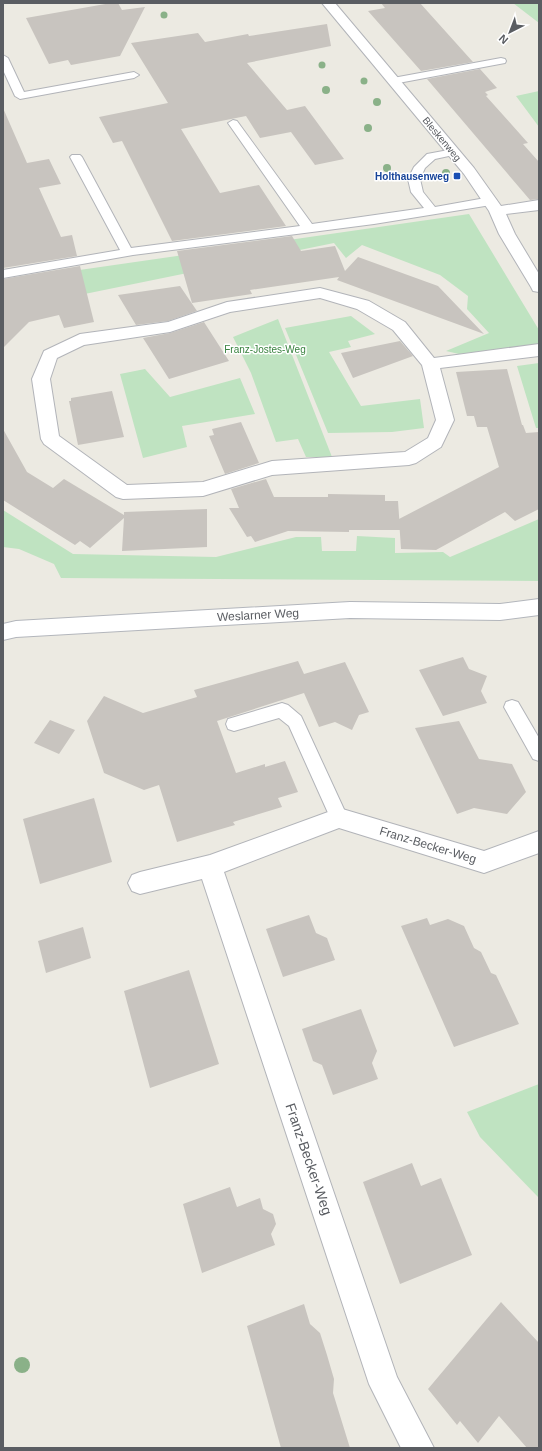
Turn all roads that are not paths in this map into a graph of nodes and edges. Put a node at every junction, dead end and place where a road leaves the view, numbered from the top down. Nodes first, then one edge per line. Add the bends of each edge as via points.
1 (328, 3) edge
2 (3, 58) edge
3 (501, 60) dead end
4 (134, 75) dead end
5 (393, 81) junction
6 (233, 123) dead end
7 (454, 152) junction
8 (76, 157) dead end
9 (539, 205) edge
10 (494, 206) junction
11 (431, 210) junction
12 (308, 228) junction
13 (127, 252) junction
14 (3, 274) edge
15 (539, 287) edge
16 (539, 350) edge
17 (430, 364) junction
18 (539, 607) edge
19 (500, 612) junction
20 (539, 620) edge
21 (7, 629) edge
22 (512, 706) dead end
23 (234, 724) dead end
24 (539, 754) edge
25 (339, 818) junction
26 (539, 842) edge
27 (210, 866) junction
28 (140, 883) dead end
29 (418, 1448) edge

1 - 5 street, Bleskenweg
2 - 4 lane via 20,96
3 - 5 lane
5 - 7 street, Bleskenweg
6 - 12 lane
7 - 10 street, Bleskenweg
7 - 11 lane via 431,156 420,167 414,179 417,192
8 - 13 lane
9 - 10 street
10 - 11 lane
10 - 15 street, Bleskenweg via 507,234
11 - 12 lane
12 - 13 lane
13 - 14 lane
16 - 17 street
17 - 17 street via 399,326 364,305 320,293 227,307 170,327 80,340 50,355 41,379 50,438 123,492 203,489 272,468 410,458 435,442 445,420
18 - 19 street, Weslarner Weg
19 - 20 street, Weslarner Weg
19 - 21 street, Weslarner Weg via 350,610
22 - 24 lane
23 - 25 lane via 282,710 295,721
25 - 26 street, Franz-Becker-Weg via 484,862
25 - 27 street
27 - 28 street
27 - 29 street, Franz-Becker-Weg via 384,1384

